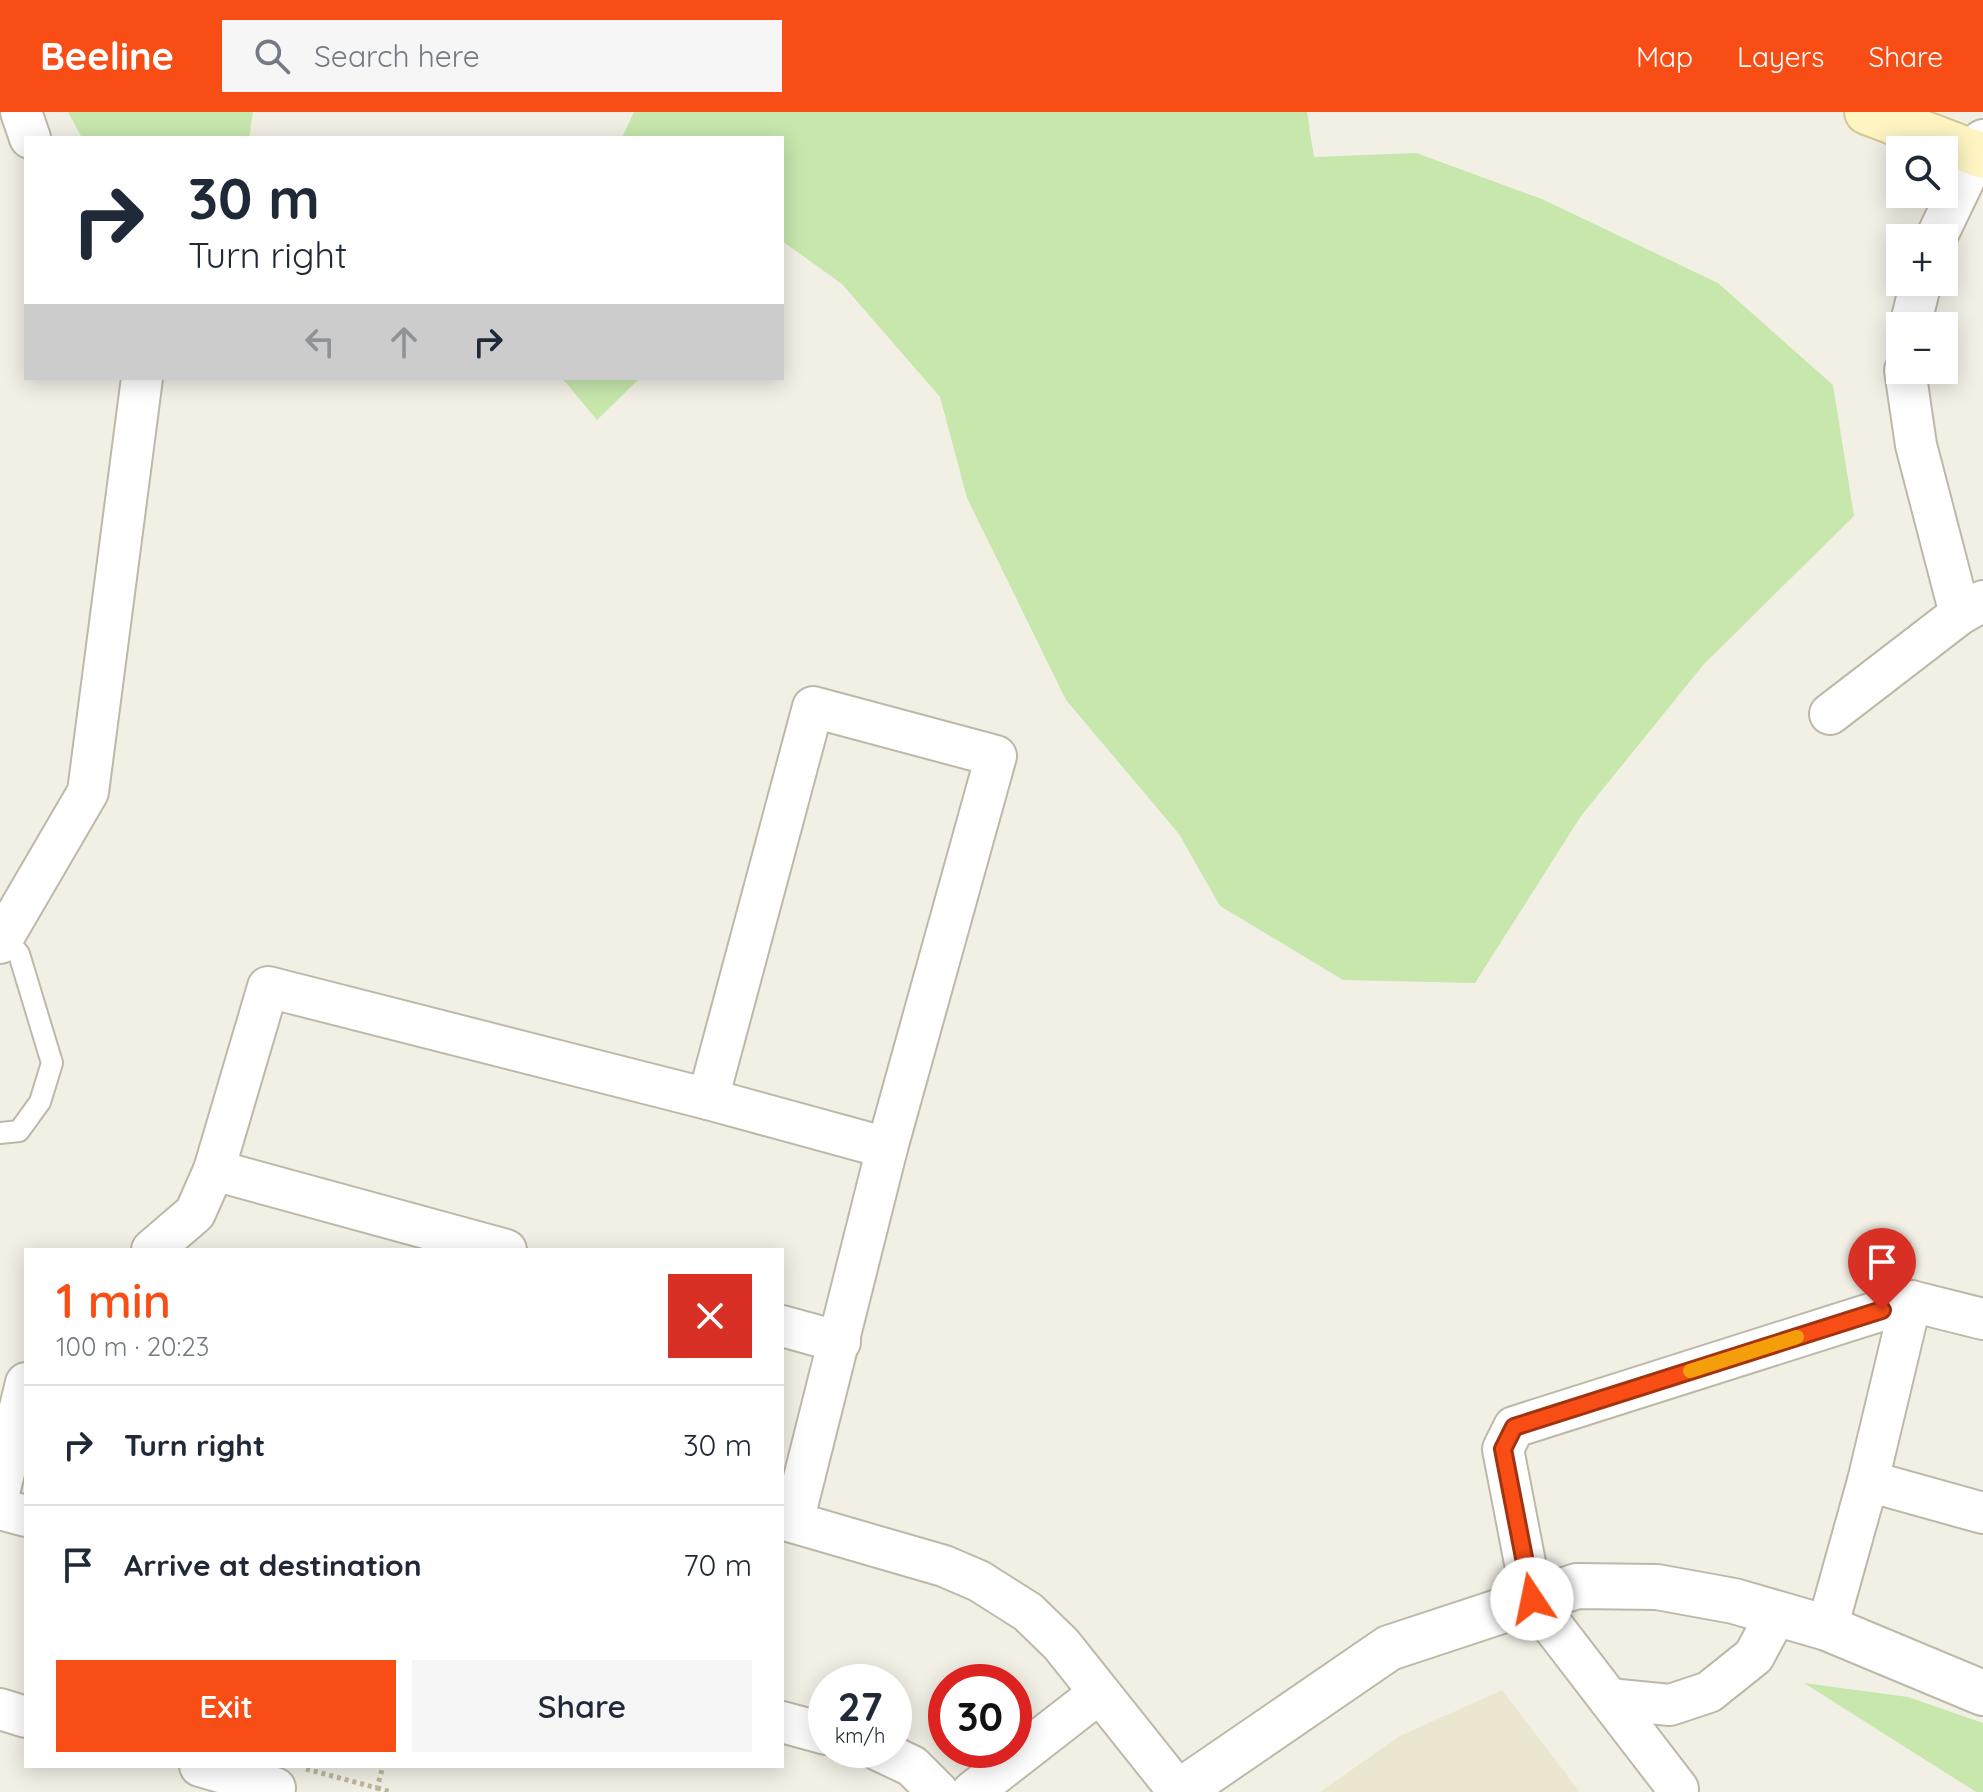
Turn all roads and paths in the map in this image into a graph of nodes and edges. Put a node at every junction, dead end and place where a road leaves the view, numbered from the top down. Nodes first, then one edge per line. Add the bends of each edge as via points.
1 (21, 112) edge
2 (1867, 112) edge
3 (29, 136) edge
4 (1981, 151) edge
5 (1943, 224) edge
6 (142, 380) edge
7 (1907, 384) edge
8 (1972, 608) edge
9 (1830, 714) dead end
10 (2, 940) edge
11 (708, 1099) junction
12 (0, 1133) edge
13 (887, 1148) junction
14 (214, 1170) junction
15 (154, 1248) edge
16 (499, 1248) edge
17 (1911, 1301) junction
18 (1983, 1319) edge
19 (784, 1327) edge
20 (840, 1342) junction
21 (24, 1391) edge
22 (1868, 1481) junction
23 (0, 1489) edge
24 (0, 1509) edge
25 (1983, 1513) edge
26 (24, 1515) edge
27 (788, 1521) edge
28 (1532, 1599) junction
29 (1776, 1615) junction
30 (1827, 1628) junction
31 (1983, 1693) edge
32 (1098, 1694) junction
33 (1609, 1699) junction
34 (0, 1709) edge
35 (24, 1716) edge
36 (784, 1723) edge
37 (808, 1729) edge
38 (912, 1766) edge
39 (207, 1768) edge
40 (301, 1768) edge
41 (382, 1768) edge
42 (377, 1788) junction
43 (1679, 1791) edge
44 (274, 1792) edge
45 (392, 1792) edge
46 (938, 1792) edge
47 (972, 1792) edge
48 (1179, 1792) edge

1 - 3 street
2 - 4 main road
4 - 5 street
6 - 10 street via 88,792
7 - 8 street via 1916,445
8 - 9 street
10 - 12 lane via 19,954 52,1063 40,1102 19,1131
11 - 13 street
11 - 13 street via 813,707 996,756
11 - 14 street via 268,987
13 - 20 street
14 - 15 street via 195,1213
14 - 16 street
17 - 18 street
17 - 22 street
17 - 28 street via 1514,1427 1503,1449
19 - 20 street
20 - 27 street
21 - 23 street
22 - 25 street
22 - 30 street
24 - 26 street
27 - 32 street via 979,1581 1028,1612 1061,1644
28 - 29 street via 1577,1586 1657,1587 1734,1601
28 - 33 street
28 - 48 street via 1389,1648
29 - 30 street
29 - 33 street via 1754,1656 1709,1692 1670,1705
30 - 31 street
32 - 47 street
32 - 48 street
33 - 43 street
34 - 35 street
36 - 37 street
38 - 46 street
39 - 44 street via 275,1788
40 - 42 path
41 - 42 path
42 - 45 path

